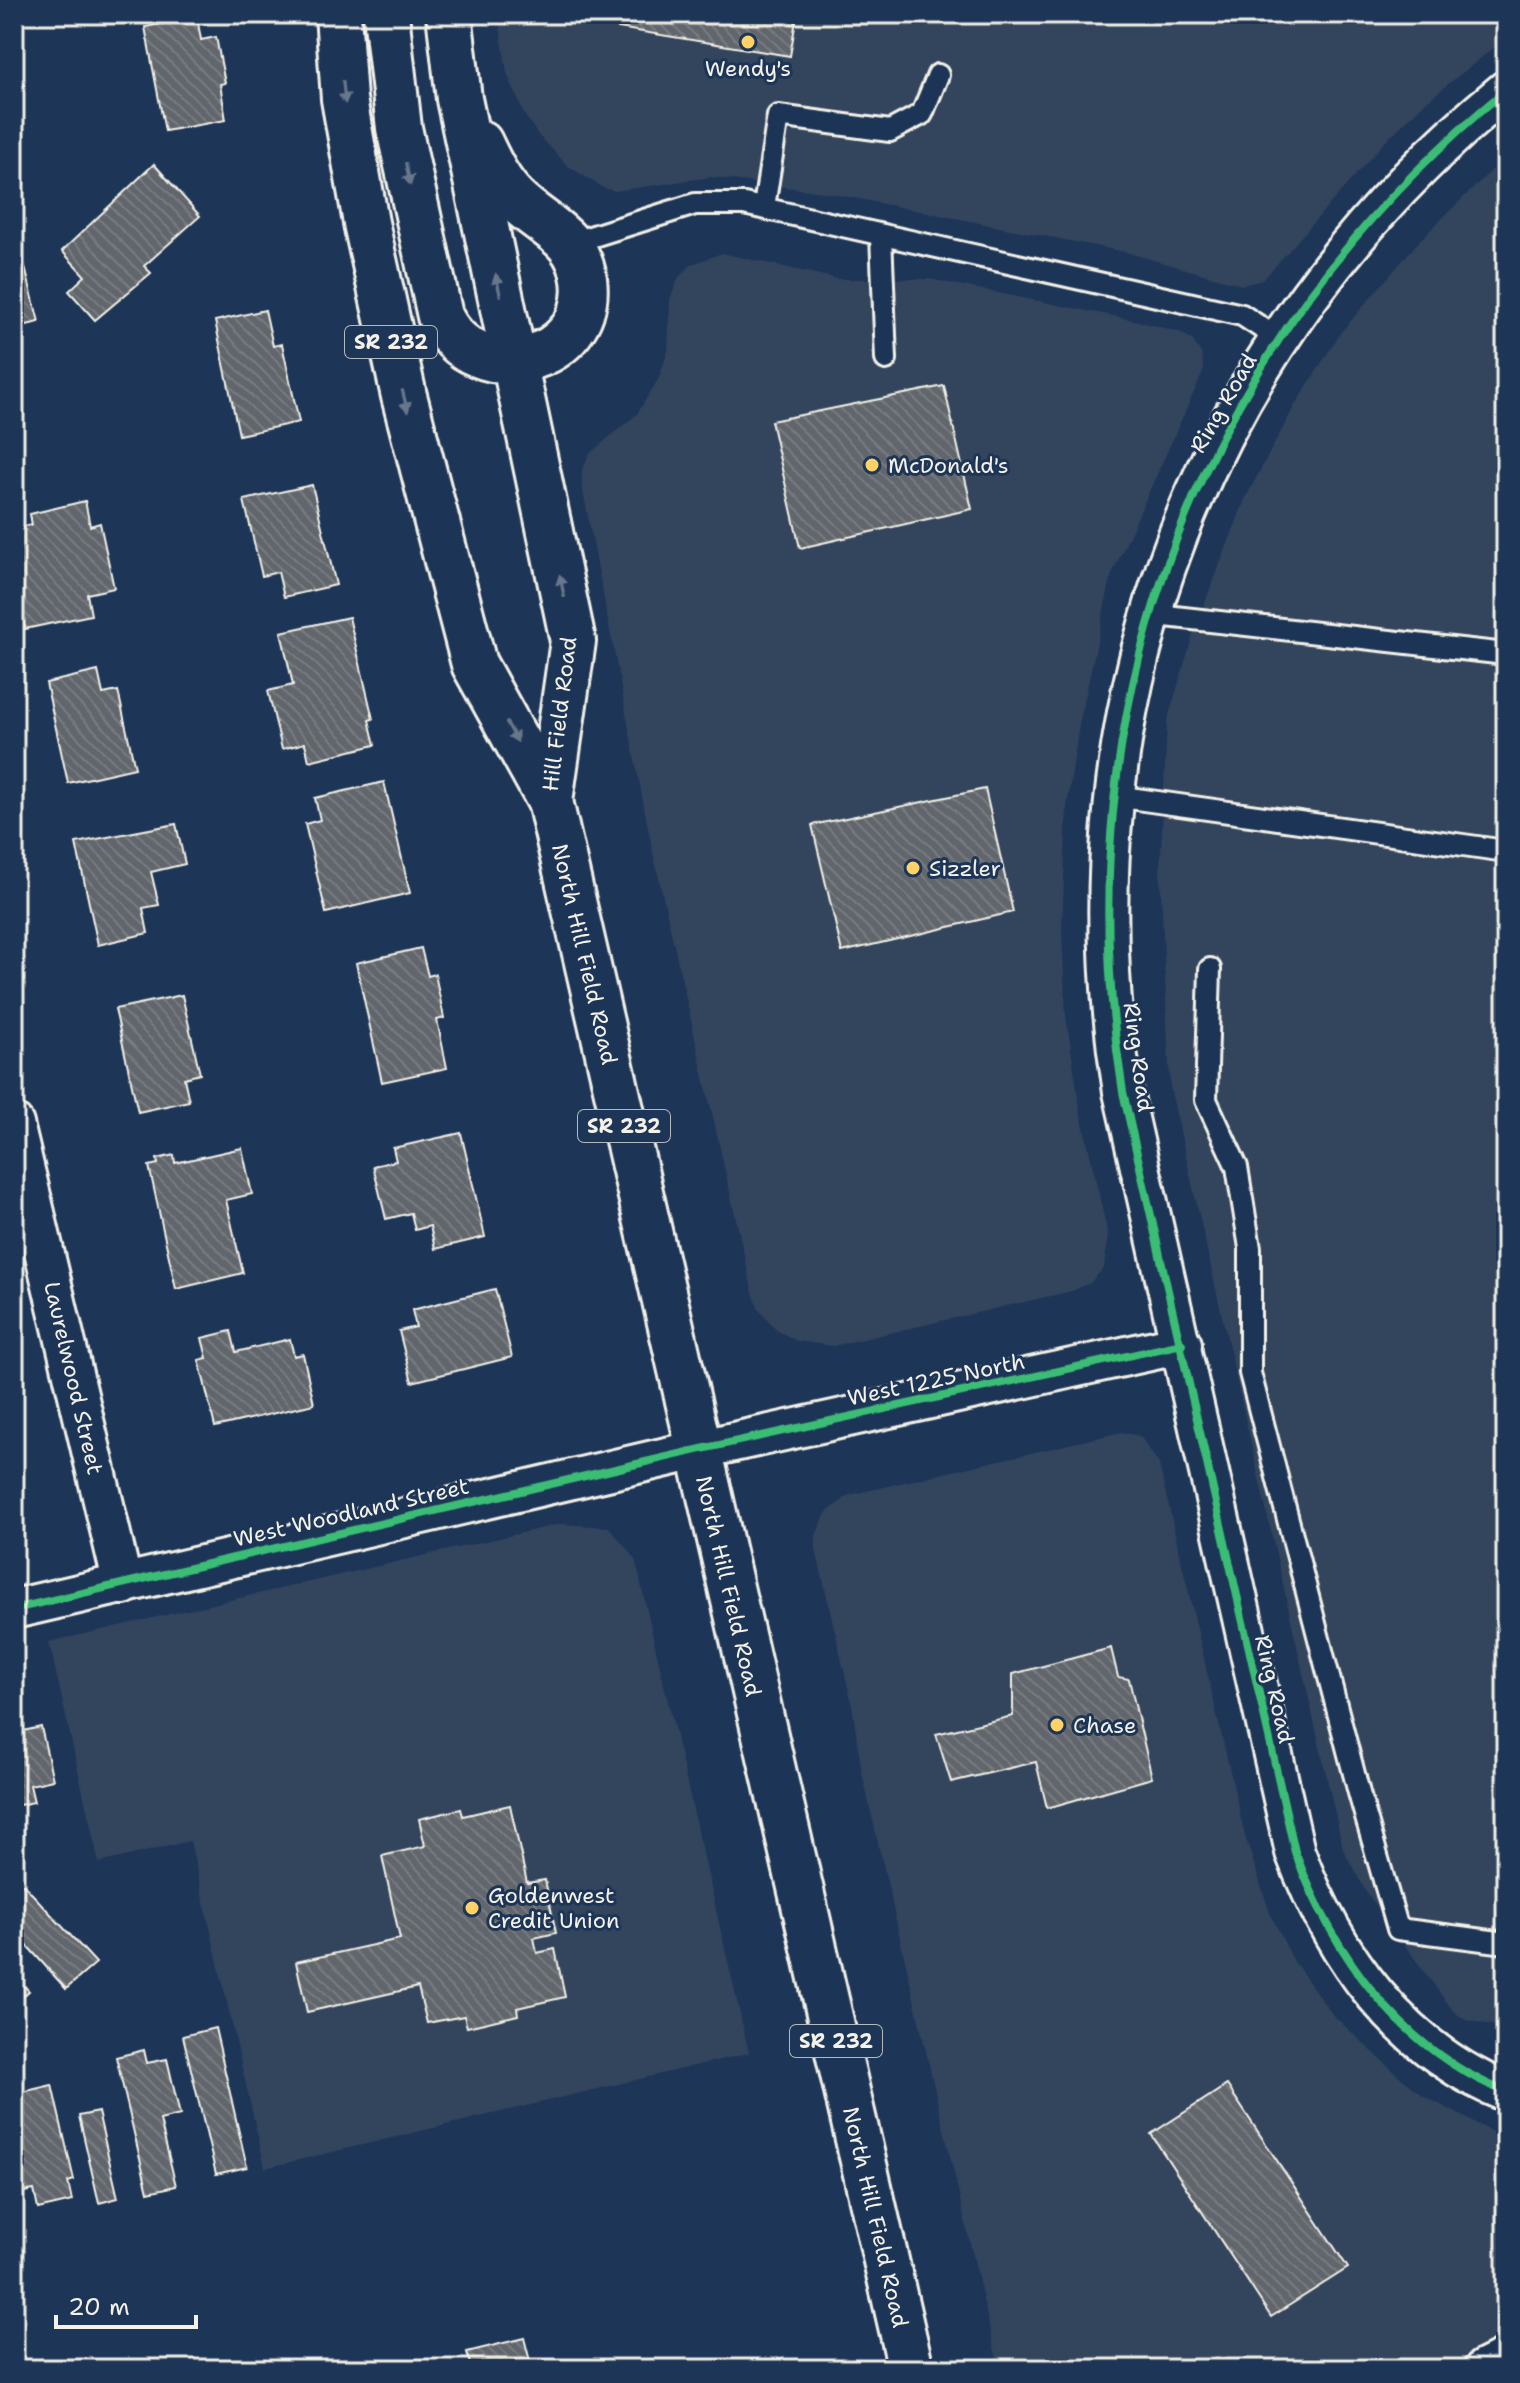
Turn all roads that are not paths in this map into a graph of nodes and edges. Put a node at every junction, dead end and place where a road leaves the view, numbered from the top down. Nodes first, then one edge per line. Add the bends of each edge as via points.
1 (338, 14) edge
2 (386, 14) edge
3 (449, 14) edge
4 (938, 75) dead end
5 (1506, 90) edge
6 (459, 99) junction
7 (764, 207) junction
8 (881, 235) junction
9 (571, 243) junction
10 (1280, 340) junction
11 (886, 359) dead end
12 (514, 361) junction
13 (1148, 614) junction
14 (1506, 654) edge
15 (1115, 796) junction
16 (550, 801) junction
17 (1506, 851) edge
18 (1210, 969) dead end
19 (14, 1124) edge
20 (1182, 1344) junction
21 (697, 1450) junction
22 (123, 1585) junction
23 (14, 1609) edge
24 (1506, 1943) edge
25 (1506, 2092) edge
26 (1506, 2358) edge
27 (911, 2369) edge
28 (1484, 2369) edge

1 -> 16 main road, Hill Field Road / SR 232 via 344,99 366,223 404,396 474,664
2 -> 12 main road via 399,128 437,308 469,350 489,360
3 - 6 main road, Hill Field Road / SR 232
4 - 7 lane via 922,114 890,131 778,116
5 - 10 street, Ring Road via 1462,126 1358,233
6 - 9 main road via 511,196
12 -> 6 main road, Hill Field Road / SR 232
7 - 8 lane
7 - 9 lane via 695,204
8 - 10 lane via 1242,315
8 - 11 lane
9 - 12 main road via 584,281 578,318 552,349
10 - 13 street, Ring Road via 1193,494
16 -> 12 main road, Hill Field Road / SR 232 via 573,641
13 - 14 lane
13 - 15 street, Ring Road
15 - 17 lane
15 - 20 street, Ring Road via 1108,925 1117,1057
16 - 21 main road, North Hill Field Road / SR 232
18 - 24 lane via 1206,1100 1237,1167 1250,1248 1250,1373 1398,1929
19 - 22 street, Laurelwood Street
20 - 21 street, West 1225 North
20 - 25 street, Ring Road via 1273,1761 1309,1889 1358,1974 1388,2013 1451,2064
21 - 22 street, West Woodland Street
21 - 27 main road, North Hill Field Road / SR 232
22 - 23 street, West Woodland Street
26 - 28 street

